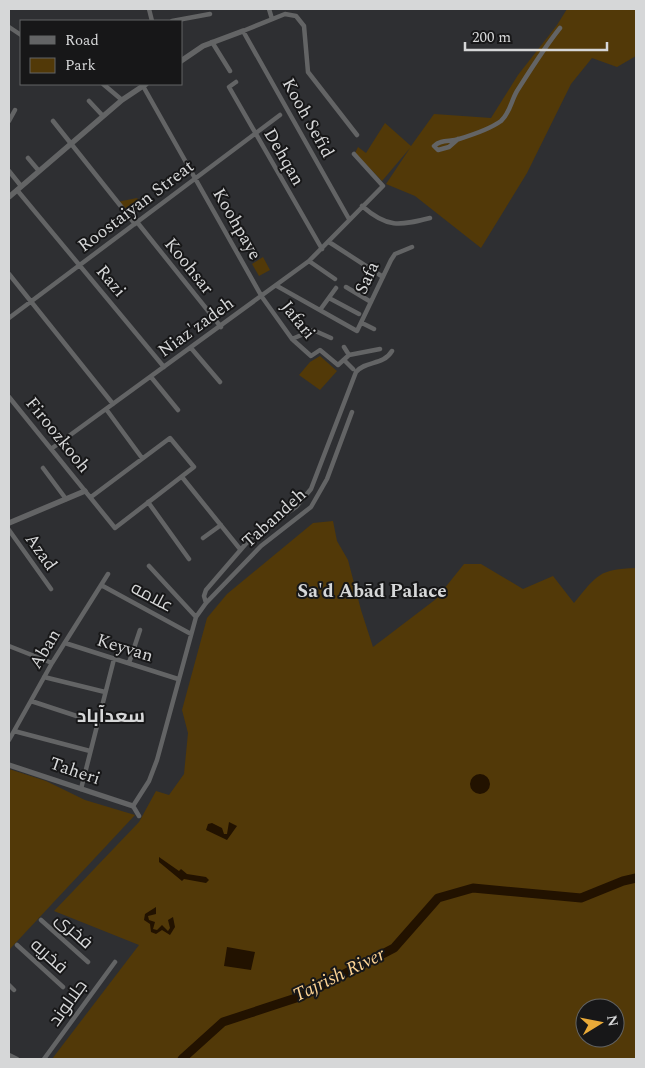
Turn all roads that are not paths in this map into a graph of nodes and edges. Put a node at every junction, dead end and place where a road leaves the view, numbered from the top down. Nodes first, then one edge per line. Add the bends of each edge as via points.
1 (269, 9) edge
2 (210, 14) dead end
3 (272, 19) junction
4 (177, 20) edge
5 (9, 27) edge
6 (560, 28) dead end
7 (243, 30) junction
8 (20, 34) edge
9 (212, 42) junction
10 (182, 60) edge
11 (230, 72) dead end
12 (236, 82) dead end
13 (104, 85) edge
14 (144, 85) edge
15 (122, 100) junction
16 (89, 102) dead end
17 (15, 110) dead end
18 (280, 115) dead end
19 (103, 116) junction
20 (9, 121) edge
21 (53, 121) dead end
22 (254, 134) junction
23 (357, 136) dead end
24 (458, 139) junction
25 (70, 144) junction
26 (354, 154) dead end
27 (28, 158) dead end
28 (9, 170) edge
29 (39, 171) junction
30 (195, 178) junction
31 (19, 188) junction
32 (9, 197) edge
33 (362, 206) junction
34 (349, 218) junction
35 (430, 218) dead end
36 (136, 223) junction
37 (329, 242) junction
38 (412, 247) dead end
39 (322, 249) junction
40 (309, 261) junction
41 (80, 265) junction
42 (9, 274) edge
43 (383, 277) junction
44 (335, 279) dead end
45 (277, 286) junction
46 (346, 287) dead end
47 (336, 288) dead end
48 (262, 297) junction
49 (329, 298) junction
50 (31, 302) junction
51 (371, 302) junction
52 (320, 310) junction
53 (359, 314) dead end
54 (9, 318) edge
55 (362, 323) junction
56 (221, 326) junction
57 (374, 329) dead end
58 (331, 338) dead end
59 (292, 340) junction
60 (344, 347) dead end
61 (191, 348) junction
62 (380, 349) dead end
63 (392, 351) dead end
64 (349, 355) junction
65 (344, 360) junction
66 (164, 367) junction
67 (353, 369) dead end
68 (151, 377) junction
69 (220, 382) dead end
70 (9, 397) edge
71 (113, 404) junction
72 (106, 409) junction
73 (178, 410) dead end
74 (352, 412) dead end
75 (51, 449) junction
76 (142, 458) junction
77 (43, 468) dead end
78 (182, 477) junction
79 (85, 491) junction
80 (90, 497) junction
81 (66, 499) junction
82 (148, 502) junction
83 (9, 523) edge
84 (220, 525) junction
85 (9, 530) edge
86 (203, 538) dead end
87 (240, 549) junction
88 (189, 559) dead end
89 (149, 566) dead end
90 (108, 574) dead end
91 (101, 586) junction
92 (51, 589) dead end
93 (206, 603) junction
94 (196, 617) junction
95 (140, 630) dead end
96 (191, 634) junction
97 (64, 643) junction
98 (9, 646) edge
99 (114, 659) junction
100 (52, 663) junction
101 (129, 664) junction
102 (44, 677) junction
103 (178, 679) junction
104 (105, 692) junction
105 (31, 702) junction
106 (98, 722) junction
107 (14, 731) junction
108 (9, 740) edge
109 (90, 751) junction
110 (9, 765) edge
111 (80, 789) junction
112 (132, 806) junction
113 (139, 816) dead end
114 (41, 920) dead end
115 (17, 946) dead end
116 (88, 962) dead end
117 (115, 962) dead end
118 (9, 985) edge
119 (63, 987) dead end
120 (14, 990) dead end
121 (9, 1055) edge
122 (18, 1059) edge
123 (44, 1059) edge

1 - 3 street
2 - 4 street
3 - 7 street
3 - 23 street via 286,14 296,16 304,26 308,72
5 - 8 street
6 - 24 street via 538,56 510,110 500,121
7 - 9 street
7 - 34 street, Kooh Sefid
9 - 10 street
9 - 11 street
12 - 22 street, Dehqan via 229,87
13 - 15 street
14 - 15 street
14 - 30 street, Koohpaye
15 - 19 street
16 - 19 street
17 - 20 street
18 - 22 street, Roostaiyan Streat
19 - 25 street
21 - 25 street, Koohsar
22 - 30 street, Roostaiyan Streat
22 - 39 street, Dehqan
24 - 24 street via 442,150 434,146 438,142
25 - 29 street
25 - 36 street, Koohsar
26 - 33 street, Niaz'zadeh via 383,186
27 - 29 street
28 - 31 street, Razi
29 - 31 street
30 - 36 street, Roostaiyan Streat
30 - 48 street, Koohpaye
31 - 32 street
31 - 41 street, Razi
33 - 34 street, Niaz'zadeh
33 - 35 street via 384,222 395,224
34 - 37 street, Niaz'zadeh
36 - 41 street, Roostaiyan Streat
36 - 56 street, Koohsar
37 - 39 street, Niaz'zadeh
37 - 43 street
38 - 43 street, Safa via 395,254
39 - 40 street, Niaz'zadeh
40 - 44 street
40 - 45 street, Niaz'zadeh
41 - 50 street, Roostaiyan Streat
41 - 66 street, Razi
42 - 50 street
43 - 51 street, Safa
45 - 48 street, Niaz'zadeh
45 - 52 street
46 - 51 street
47 - 49 street
48 - 56 street, Niaz'zadeh
48 - 59 street, Jafari
49 - 52 street
49 - 53 street
50 - 54 street, Roostaiyan Streat
50 - 71 street
51 - 55 street, Safa
52 - 55 street, Safa via 357,331
55 - 57 street
56 - 61 street, Niaz'zadeh
58 - 59 street via 313,330
59 - 65 street, Jafari via 310,355 320,350 338,365
60 - 64 street
61 - 66 street, Niaz'zadeh
61 - 69 street
62 - 64 street
63 - 87 street via 384,360 359,368 352,379 311,490 296,507
64 - 65 street
65 - 67 street
66 - 68 street, Niaz'zadeh
68 - 71 street, Niaz'zadeh
68 - 73 street
70 - 75 street, Firoozkooh
71 - 72 street, Niaz'zadeh
72 - 75 street, Niaz'zadeh
72 - 76 street
74 - 93 street, Tabandeh via 328,479 312,507 261,546
75 - 79 street, Firoozkooh
76 - 78 street via 170,438 194,467
76 - 80 street
77 - 81 street
78 - 82 street
78 - 84 street
79 - 80 street, Firoozkooh
79 - 81 street
80 - 82 street, Firoozkooh via 115,528
81 - 83 street
82 - 88 street
84 - 86 street
84 - 87 street
85 - 92 street, Azad
87 - 93 street via 206,590
89 - 94 street
90 - 91 street, Aban
91 - 96 street, علامه
91 - 97 street, Aban
93 - 94 street
94 - 96 street
95 - 101 street
96 - 103 street
97 - 99 street, Keyvan
97 - 100 street, Aban
98 - 100 street
99 - 101 street, Keyvan
99 - 104 street
100 - 102 street, Aban
101 - 103 street, Keyvan
102 - 104 street
102 - 105 street, Aban
103 - 112 street via 152,774
104 - 106 street
105 - 106 street
105 - 107 street, Aban
106 - 109 street
107 - 108 street, Aban
107 - 109 street
109 - 111 street
110 - 111 street, Taheri
111 - 112 street, Taheri
112 - 113 street
114 - 116 street, فخری
115 - 119 street, فخریه
117 - 123 street, جلالوند
118 - 120 street
121 - 122 street

